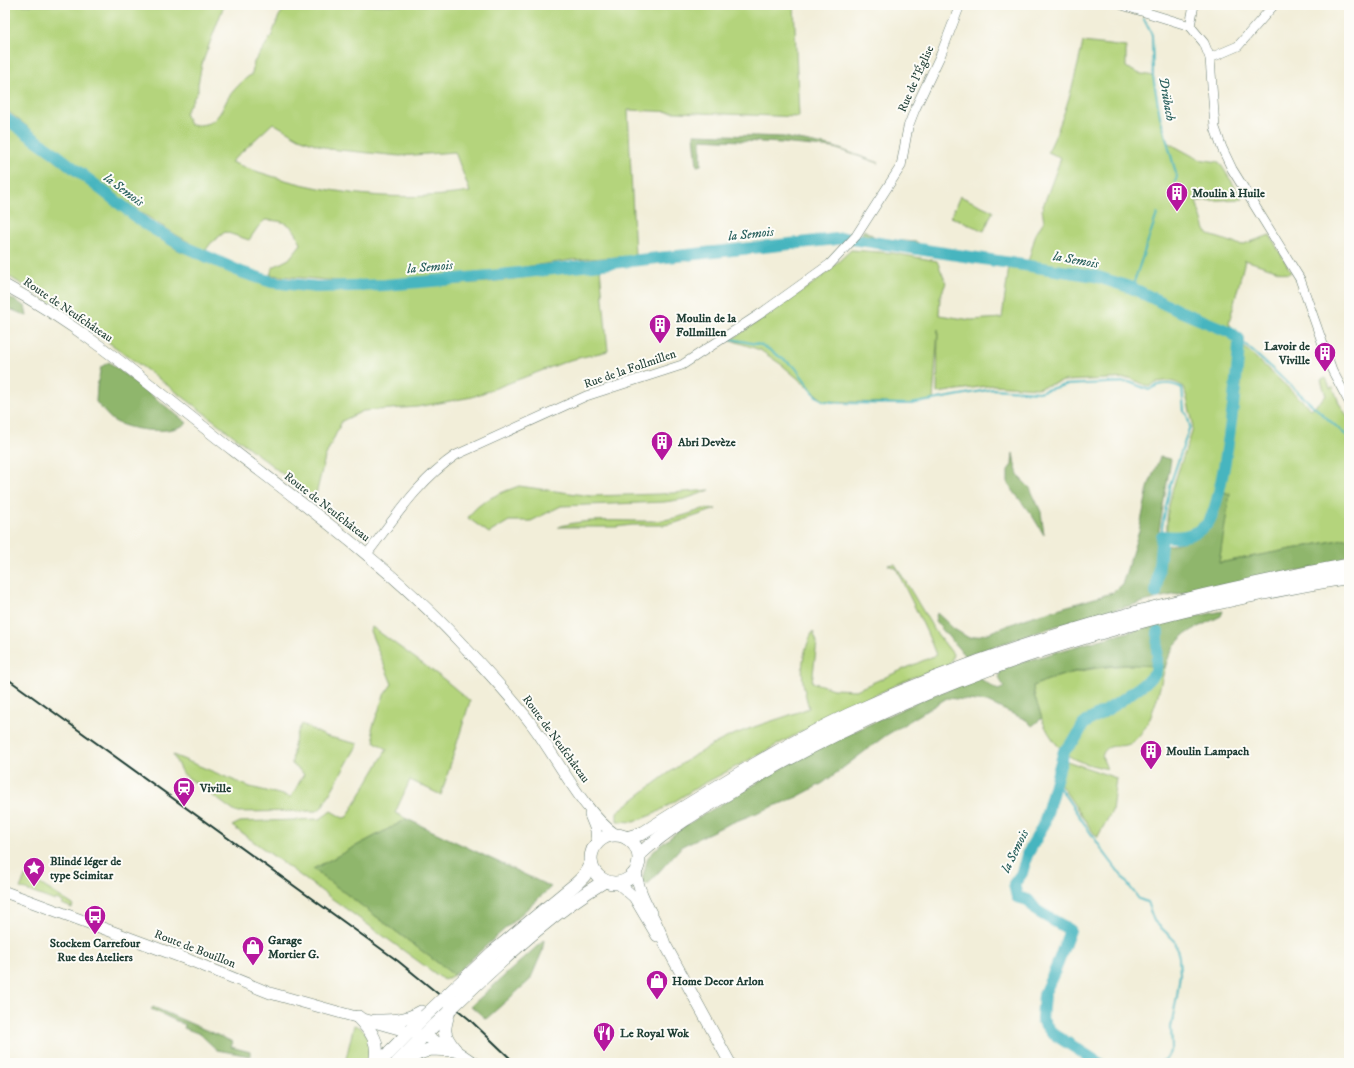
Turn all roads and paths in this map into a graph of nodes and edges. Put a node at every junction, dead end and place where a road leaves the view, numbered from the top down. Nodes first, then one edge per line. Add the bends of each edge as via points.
1 (960, 5) edge
2 (1122, 5) edge
3 (1194, 5) edge
4 (1274, 5) edge
5 (1190, 26) junction
6 (1210, 58) junction
7 (901, 166) joint
8 (5, 285) edge
9 (1349, 402) edge
10 (367, 554) junction
11 (1349, 565) edge
12 (1349, 577) edge
13 (584, 801) junction
14 (621, 836) junction
15 (597, 843) junction
16 (639, 855) junction
17 (591, 863) junction
18 (636, 872) junction
19 (605, 881) junction
20 (618, 883) junction
21 (5, 892) edge
22 (665, 944) junction
23 (462, 989) junction
24 (446, 1004) junction
25 (358, 1017) junction
26 (431, 1020) junction
27 (375, 1021) junction
28 (410, 1031) junction
29 (424, 1036) junction
30 (455, 1050) junction
31 (375, 1063) edge
32 (380, 1063) edge
33 (397, 1063) edge
34 (474, 1063) edge
35 (730, 1063) edge

1 - 7 street, Rue de l'Église via 908,127
2 - 5 street
3 - 5 street
4 - 6 street via 1238,46
5 - 6 street via 1204,43
6 - 9 street via 1215,128 1222,148 1232,169 1300,279 1332,370
7 - 10 street, Rue de la Follmillen via 854,239 830,264 682,365 586,396 441,465 421,485
8 - 10 main road, Route de Neufchâteau via 44,308 118,360
10 - 13 main road, Route de Neufchâteau via 424,605 513,700
11 - 14 highway via 1160,605 1070,630 983,659 847,716 752,766 643,833
12 - 16 highway via 1161,616 1073,640 972,674 890,708 814,745 689,818 654,841
13 - 14 main road, Route de Neufchâteau via 600,821
13 - 15 main road, Route de Neufchâteau via 596,830
14 - 15 highway via 606,837
14 - 16 highway via 635,845
15 - 17 highway via 593,849
16 - 18 highway
17 - 19 highway via 598,876
17 - 23 highway via 577,883 492,953
18 - 20 highway
18 - 22 main road via 640,891 660,927
19 - 20 highway
19 - 23 highway via 584,893
20 - 22 main road via 634,897 655,934
21 - 25 main road, Route de Bouillon via 189,960 270,994
22 - 35 main road
23 - 24 highway, bridge
24 - 26 highway, bridge
24 - 26 highway
25 - 27 main road, Route de Bouillon
25 - 31 highway via 376,1038 378,1049
26 - 27 highway via 411,1018
26 - 28 highway
26 - 29 highway
26 - 30 highway
27 - 28 main road, Route de Bouillon
28 - 29 main road, Route de Bouillon
28 - 32 highway
29 - 30 main road, Route de Bouillon
29 - 33 highway
30 - 33 highway via 431,1049
30 - 34 main road, Route de Bouillon

